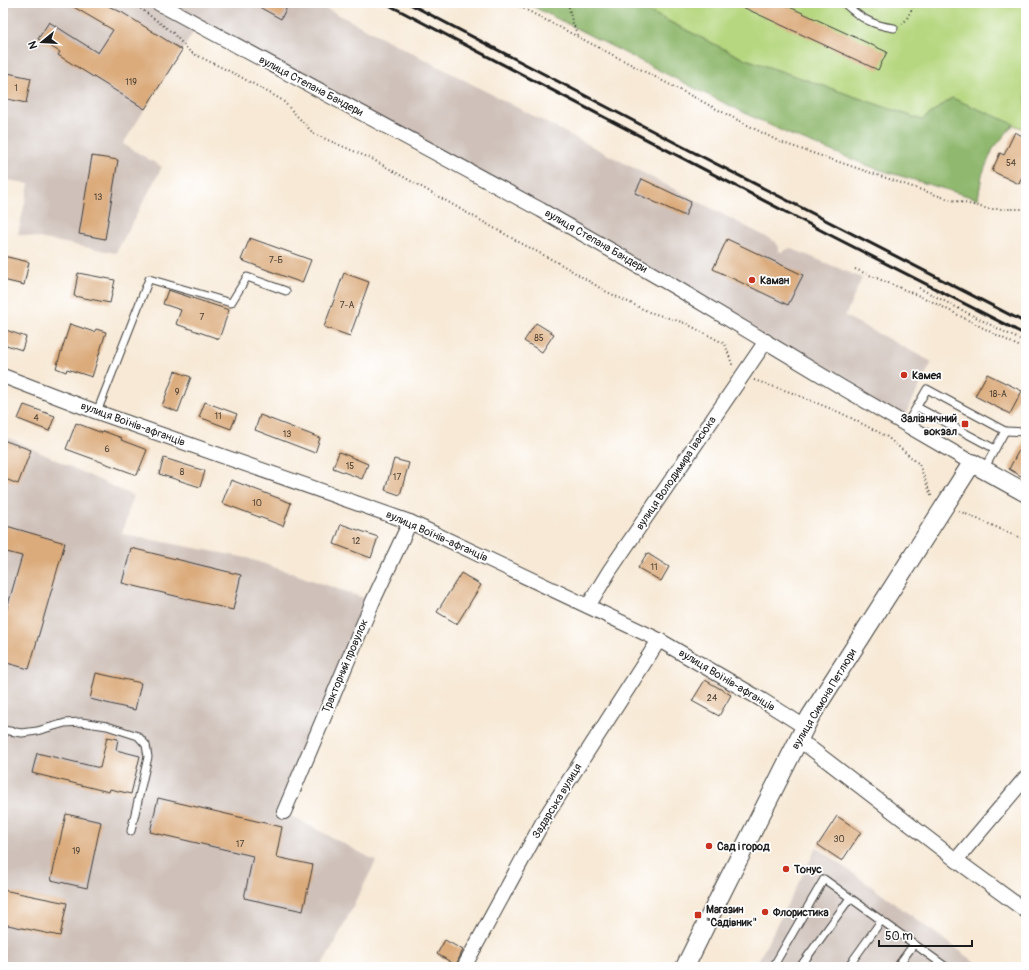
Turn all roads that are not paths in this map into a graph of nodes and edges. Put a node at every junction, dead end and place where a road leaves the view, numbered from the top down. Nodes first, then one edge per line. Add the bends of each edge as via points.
1 (158, 3) edge
2 (844, 3) edge
3 (894, 28) road end
4 (286, 291) dead end
5 (766, 341) junction
6 (3, 376) edge
7 (917, 407) junction
8 (97, 412) junction
9 (906, 425) junction
10 (1005, 431) junction
11 (1026, 432) edge
12 (995, 449) junction
13 (978, 466) junction
14 (1026, 493) edge
15 (410, 522) junction
16 (588, 606) junction
17 (659, 640) junction
18 (3, 730) edge
19 (801, 734) junction
20 (1026, 777) edge
21 (284, 812) dead end
22 (131, 830) dead end
23 (956, 860) junction
24 (850, 898) junction
25 (1026, 911) edge
26 (882, 921) junction
27 (914, 944) junction
28 (464, 967) edge
29 (685, 967) edge
30 (773, 967) edge
31 (800, 967) edge
32 (848, 967) edge
33 (897, 967) edge
34 (945, 967) edge

1 - 5 street, вулиця Степана Бандери via 535,206
2 - 3 lane via 872,24
4 - 8 lane via 247,276 232,303 150,278
5 - 9 street, вулиця Степана Бандери
5 - 16 street, вулиця Володимира Івасюка
6 - 8 street, вулиця Воїнів-афганців
7 - 9 lane
7 - 10 lane via 927,389
7 - 12 lane
8 - 15 street, вулиця Воїнів-афганців
9 - 13 street, вулиця Степана Бандери
10 - 11 lane
10 - 12 lane
12 - 13 lane
13 - 14 street, вулиця Степана Бандери
13 - 19 street, вулиця Симона Петлюри
15 - 16 street, вулиця Воїнів-афганців
15 - 21 street, Тракторний провулок via 373,600
16 - 17 street, вулиця Воїнів-афганців
17 - 19 street, вулиця Воїнів-афганців via 762,700
17 - 28 street, Задарська вулиця via 546,816
18 - 22 lane via 22,733 81,722 108,726 138,736 146,745 148,757
19 - 23 street, вулиця Воїнів-афганців via 809,747
19 - 29 street, вулиця Симона Петлюри
20 - 23 street
23 - 25 street, вулиця Воїнів-афганців
24 - 26 lane
24 - 30 lane via 824,879
24 - 31 lane
26 - 27 lane
26 - 32 lane
27 - 33 lane
27 - 34 lane

